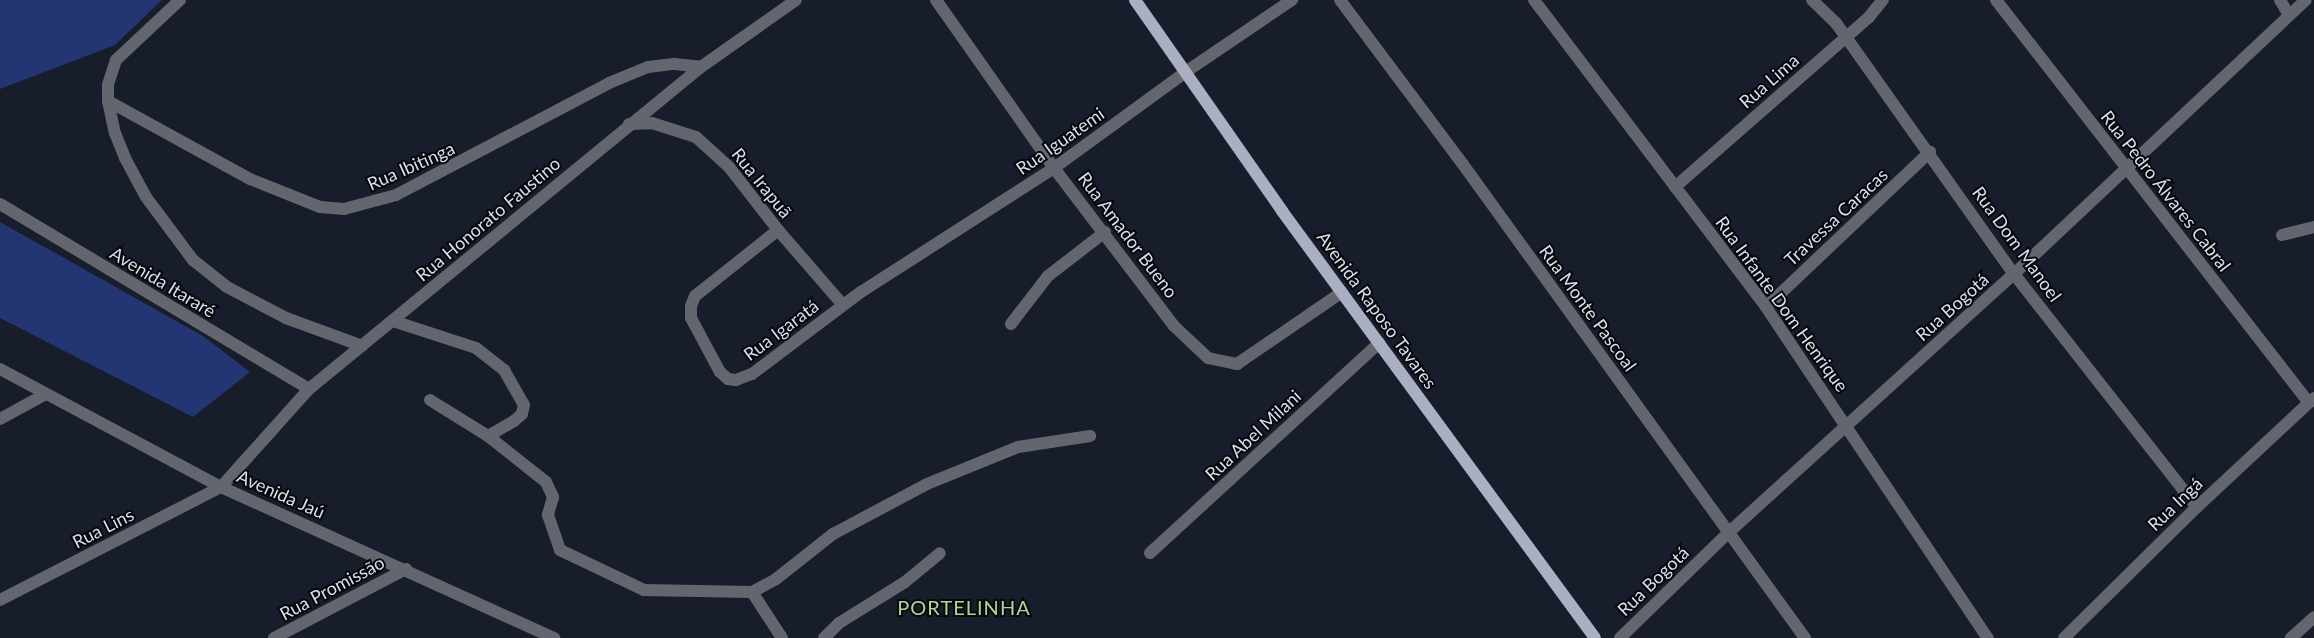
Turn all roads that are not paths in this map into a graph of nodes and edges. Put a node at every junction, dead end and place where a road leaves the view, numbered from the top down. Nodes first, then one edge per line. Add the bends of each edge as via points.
1 (180, 0) edge
2 (796, 0) edge
3 (936, 0) edge
4 (1135, 0) edge
5 (1292, 0) edge
6 (1340, 0) edge
7 (1534, 0) edge
8 (1812, 0) edge
9 (1883, 0) edge
10 (1996, 0) edge
11 (2280, 0) edge
12 (2306, 0) edge
13 (2288, 16) junction
14 (1846, 37) junction
15 (701, 67) junction
16 (1187, 71) junction
17 (108, 101) junction
18 (629, 124) junction
19 (1930, 152) junction
20 (2128, 167) junction
21 (1054, 168) junction
22 (1675, 187) junction
23 (0, 204) edge
24 (2314, 227) edge
25 (778, 230) junction
26 (1105, 232) junction
27 (2282, 235) dead end
28 (2014, 274) junction
29 (1342, 292) junction
30 (843, 305) junction
31 (1766, 307) junction
32 (393, 320) junction
33 (1011, 324) dead end
34 (1379, 343) junction
35 (362, 346) junction
36 (0, 369) edge
37 (308, 389) junction
38 (44, 395) junction
39 (430, 400) dead end
40 (2312, 400) edge
41 (0, 419) edge
42 (1847, 425) junction
43 (488, 436) junction
44 (1090, 436) dead end
45 (221, 487) junction
46 (2197, 507) junction
47 (1728, 534) junction
48 (940, 553) dead end
49 (1150, 553) dead end
50 (406, 569) junction
51 (752, 592) junction
52 (0, 600) edge
53 (2314, 617) edge
54 (274, 638) edge
55 (554, 638) edge
56 (782, 638) edge
57 (824, 638) edge
58 (1595, 638) edge
59 (1620, 638) edge
60 (1805, 638) edge
61 (1988, 638) edge
62 (2064, 638) edge
63 (2292, 638) edge

1 - 17 street via 116,60 108,85
2 - 15 street, Rua Honorato Faustino
3 - 21 street, Rua Amador Bueno
4 - 16 main road, Avenida Raposo Tavares
5 - 16 street, Rua Iguatemi
6 - 47 street, Rua Monte Pascoal via 1462,163
7 - 22 street, Rua Infante Dom Henrique
8 - 14 street, Rua Dom Manoel
9 - 14 street, Rua Lima
10 - 20 street, Rua Pedro Álvares Cabral
11 - 13 street
12 - 13 street, Rua Bogotá
13 - 20 street, Rua Bogotá
14 - 19 street, Rua Dom Manoel
14 - 22 street, Rua Lima
15 - 17 street, Rua Ibitinga via 674,64 648,67 609,83 412,188 375,203 344,209 320,207 250,179
15 - 18 street, Rua Honorato Faustino
16 - 21 street, Rua Iguatemi
16 - 29 main road, Avenida Raposo Tavares via 1282,211
17 - 35 street via 114,133 125,158 146,197 193,260 226,287 269,309
18 - 25 street, Rua Irapuã via 652,124 696,137 729,167
18 - 32 street, Rua Honorato Faustino
19 - 28 street, Rua Dom Manoel
19 - 31 street, Travessa Caracas
20 - 28 street, Rua Bogotá
20 - 40 street, Rua Pedro Álvares Cabral
21 - 26 street, Rua Amador Bueno
21 - 30 street, Rua Iguatemi
22 - 31 street, Rua Infante Dom Henrique
23 - 37 street, Avenida Itararé
24 - 27 street
25 - 30 street, Rua Irapuã
25 - 30 street, Rua Igaratá via 695,296 691,318 720,372 728,379 736,380 752,374
26 - 29 street, Rua Amador Bueno via 1174,326 1208,358 1237,364
26 - 33 street via 1048,276
28 - 42 street, Rua Bogotá
28 - 46 street, Rua Dom Manoel
29 - 34 main road, Avenida Raposo Tavares
31 - 42 street, Rua Infante Dom Henrique
32 - 35 street, Rua Honorato Faustino
32 - 43 street via 476,348 504,370 524,405 522,414
34 - 49 street, Rua Abel Milani
34 - 58 main road, Avenida Raposo Tavares
35 - 37 street, Rua Honorato Faustino
36 - 38 street, Avenida Jaú
37 - 45 street, Rua Honorato Faustino
38 - 41 street
38 - 45 street, Avenida Jaú
39 - 43 street
40 - 46 street, Rua Ingá
42 - 47 street, Rua Bogotá
42 - 61 street, Rua Infante Dom Henrique
43 - 51 street via 546,482 553,497 548,515 560,550 644,590
44 - 51 street via 1018,446 927,484 833,534 776,579
45 - 50 street, Avenida Jaú
45 - 52 street, Rua Lins
46 - 62 street, Rua Ingá
47 - 59 street, Rua Bogotá
47 - 60 street, Rua Monte Pascoal
48 - 57 street via 905,582 839,623
50 - 54 street, Rua Promissão
50 - 55 street, Avenida Jaú
51 - 56 street
53 - 63 street

